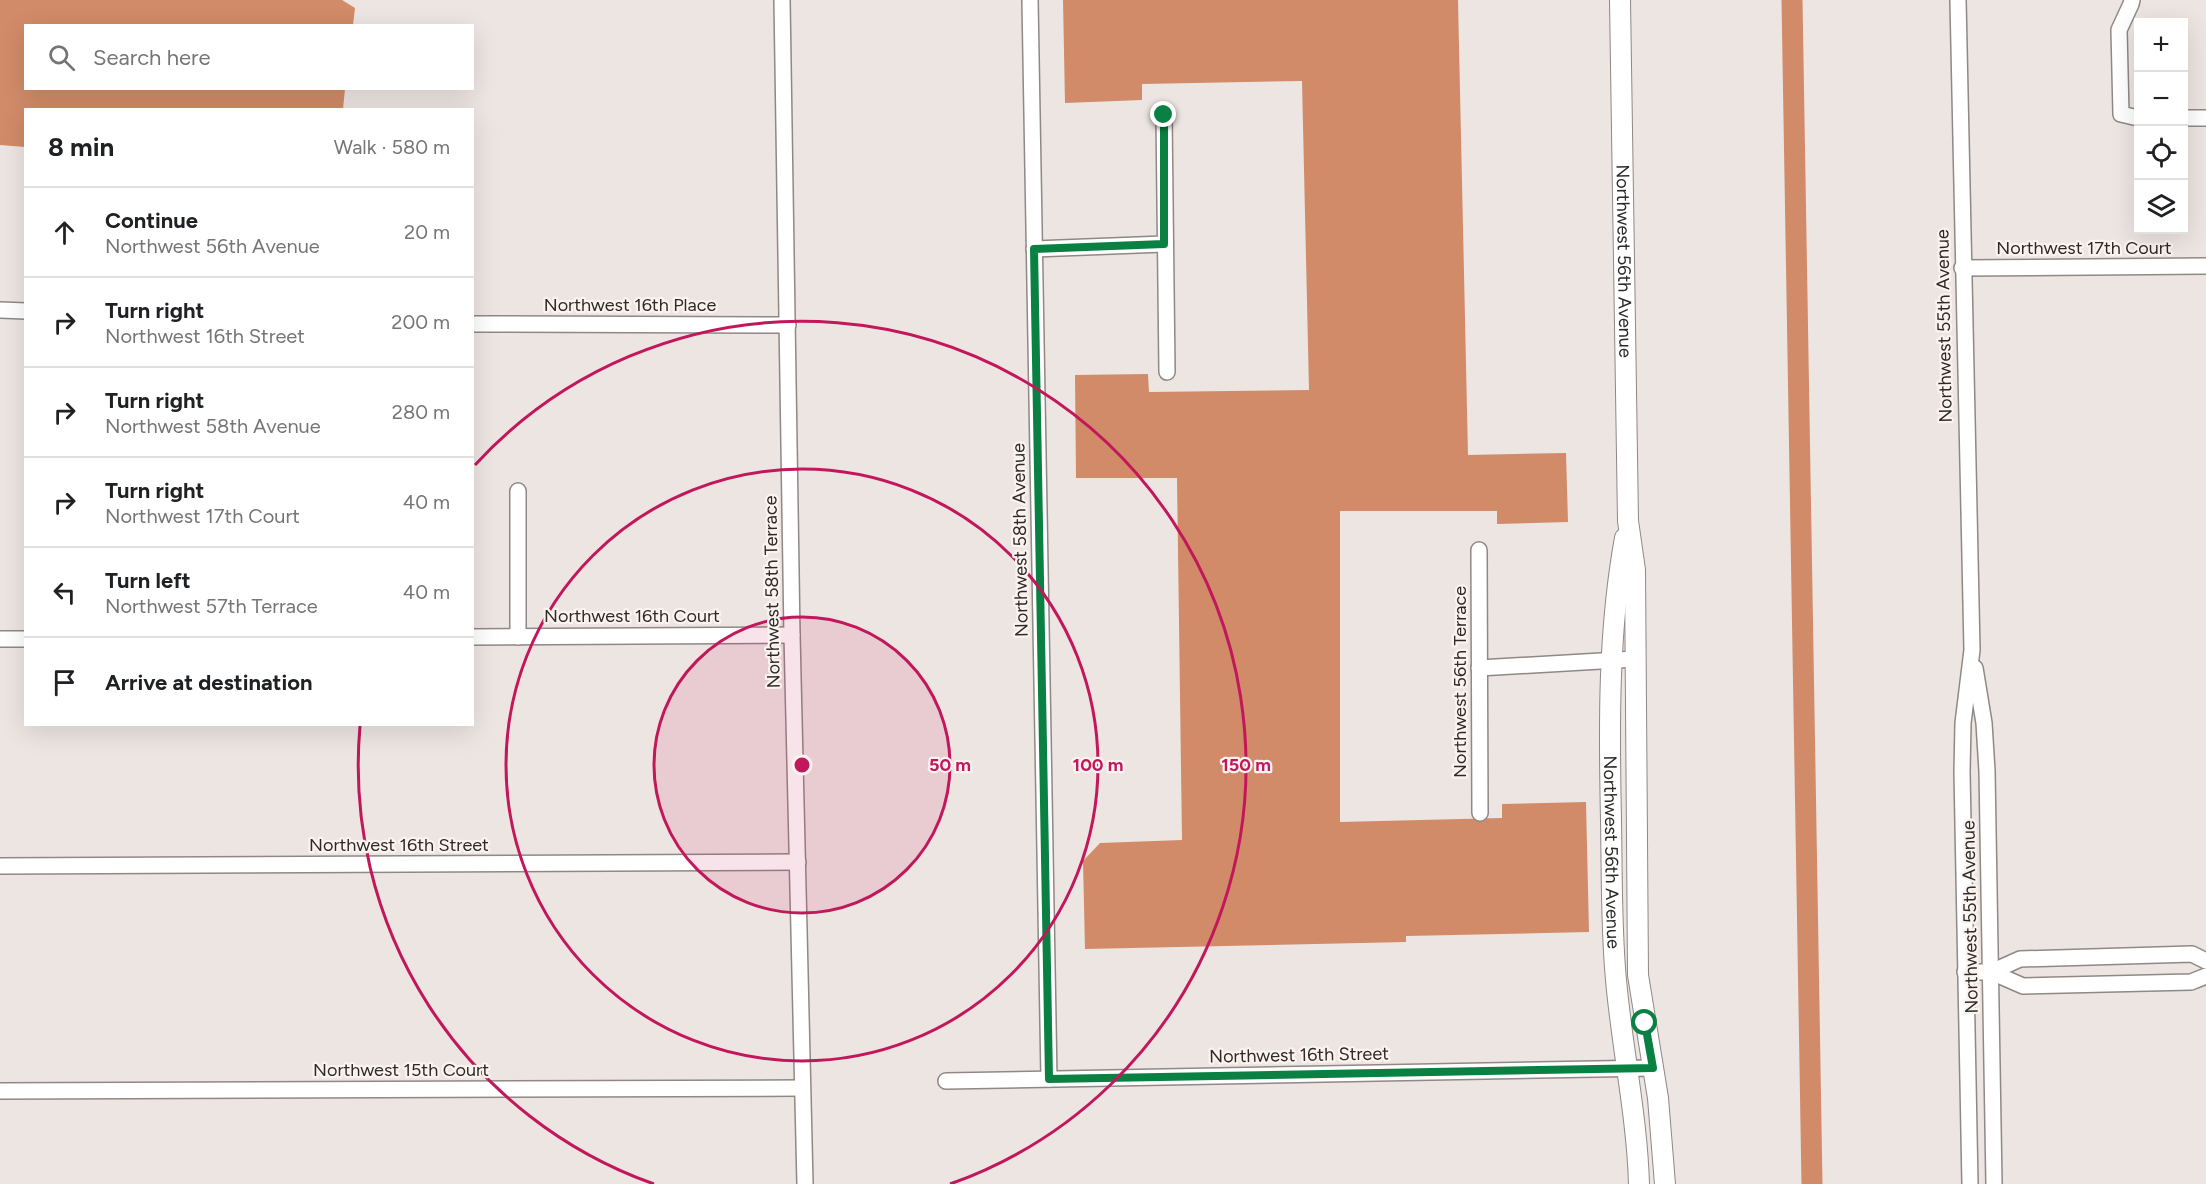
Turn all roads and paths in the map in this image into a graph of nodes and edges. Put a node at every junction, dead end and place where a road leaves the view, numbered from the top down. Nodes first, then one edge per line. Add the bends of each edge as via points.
1 (782, 0) edge
2 (1030, 0) edge
3 (1620, 0) edge
4 (1958, 0) edge
5 (2132, 0) edge
6 (1164, 115) dead end
7 (2134, 117) edge
8 (2188, 118) edge
9 (2206, 118) edge
10 (1164, 244) junction
11 (1034, 249) junction
12 (2206, 266) edge
13 (1962, 268) junction
14 (0, 310) edge
15 (24, 311) edge
16 (474, 324) edge
17 (788, 325) junction
18 (1167, 372) dead end
19 (518, 491) dead end
20 (1628, 521) junction
21 (1479, 550) dead end
22 (792, 635) junction
23 (474, 637) edge
24 (519, 637) junction
25 (0, 639) edge
26 (24, 639) edge
27 (1972, 650) junction
28 (1635, 659) junction
29 (1612, 661) junction
30 (1479, 668) junction
31 (1480, 813) dead end
32 (798, 862) junction
33 (0, 866) edge
34 (2206, 962) edge
35 (1965, 972) junction
36 (1991, 972) junction
37 (2206, 976) edge
38 (1627, 1068) junction
39 (1653, 1068) junction
40 (1049, 1079) junction
41 (946, 1081) dead end
42 (802, 1088) junction
43 (0, 1091) edge
44 (804, 1184) edge
45 (1639, 1184) edge
46 (1665, 1184) edge
47 (1970, 1184) edge
48 (1994, 1184) edge

1 - 17 street, Northwest 58th Terrace
2 - 11 street, Northwest 58th Avenue
3 - 20 street, Northwest 56th Avenue
4 - 13 street, Northwest 55th Avenue
5 - 7 street via 2119,30 2121,114
6 - 10 street
8 - 9 street
10 - 11 street
10 - 18 street
11 - 40 street, Northwest 58th Avenue
12 - 13 street, Northwest 17th Court
13 - 27 street, Northwest 55th Avenue
14 - 15 street
16 - 17 street, Northwest 16th Place
17 - 22 street, Northwest 58th Terrace
19 - 24 street
20 - 28 street, Northwest 56th Avenue via 1635,570
20 - 29 street, Northwest 56th Avenue
21 - 30 street, Northwest 56th Terrace
22 - 24 street, Northwest 16th Court
22 - 32 street, Northwest 58th Terrace
23 - 24 street, Northwest 16th Court
25 - 26 street
27 - 35 street, Northwest 55th Avenue via 1963,723
27 - 36 street, Northwest 55th Avenue via 1987,771
28 - 29 street
28 - 39 street, Northwest 56th Avenue via 1638,975
29 - 30 street
29 - 38 street, Northwest 56th Avenue via 1613,939
30 - 31 street, Northwest 56th Terrace
32 - 33 street, Northwest 16th Street
32 - 42 street, Northwest 58th Terrace
34 - 36 street via 2192,954 2020,959
35 - 36 street
35 - 47 street, Northwest 55th Avenue
36 - 37 street via 2023,986 2191,982
36 - 48 street, Northwest 55th Avenue
38 - 39 street, Northwest 16th Street
38 - 40 street, Northwest 16th Street
38 - 45 street, Northwest 56th Avenue
39 - 46 street, Northwest 56th Avenue
40 - 41 street, Northwest 16th Street
42 - 43 street, Northwest 15th Court
42 - 44 street, Northwest 58th Terrace

